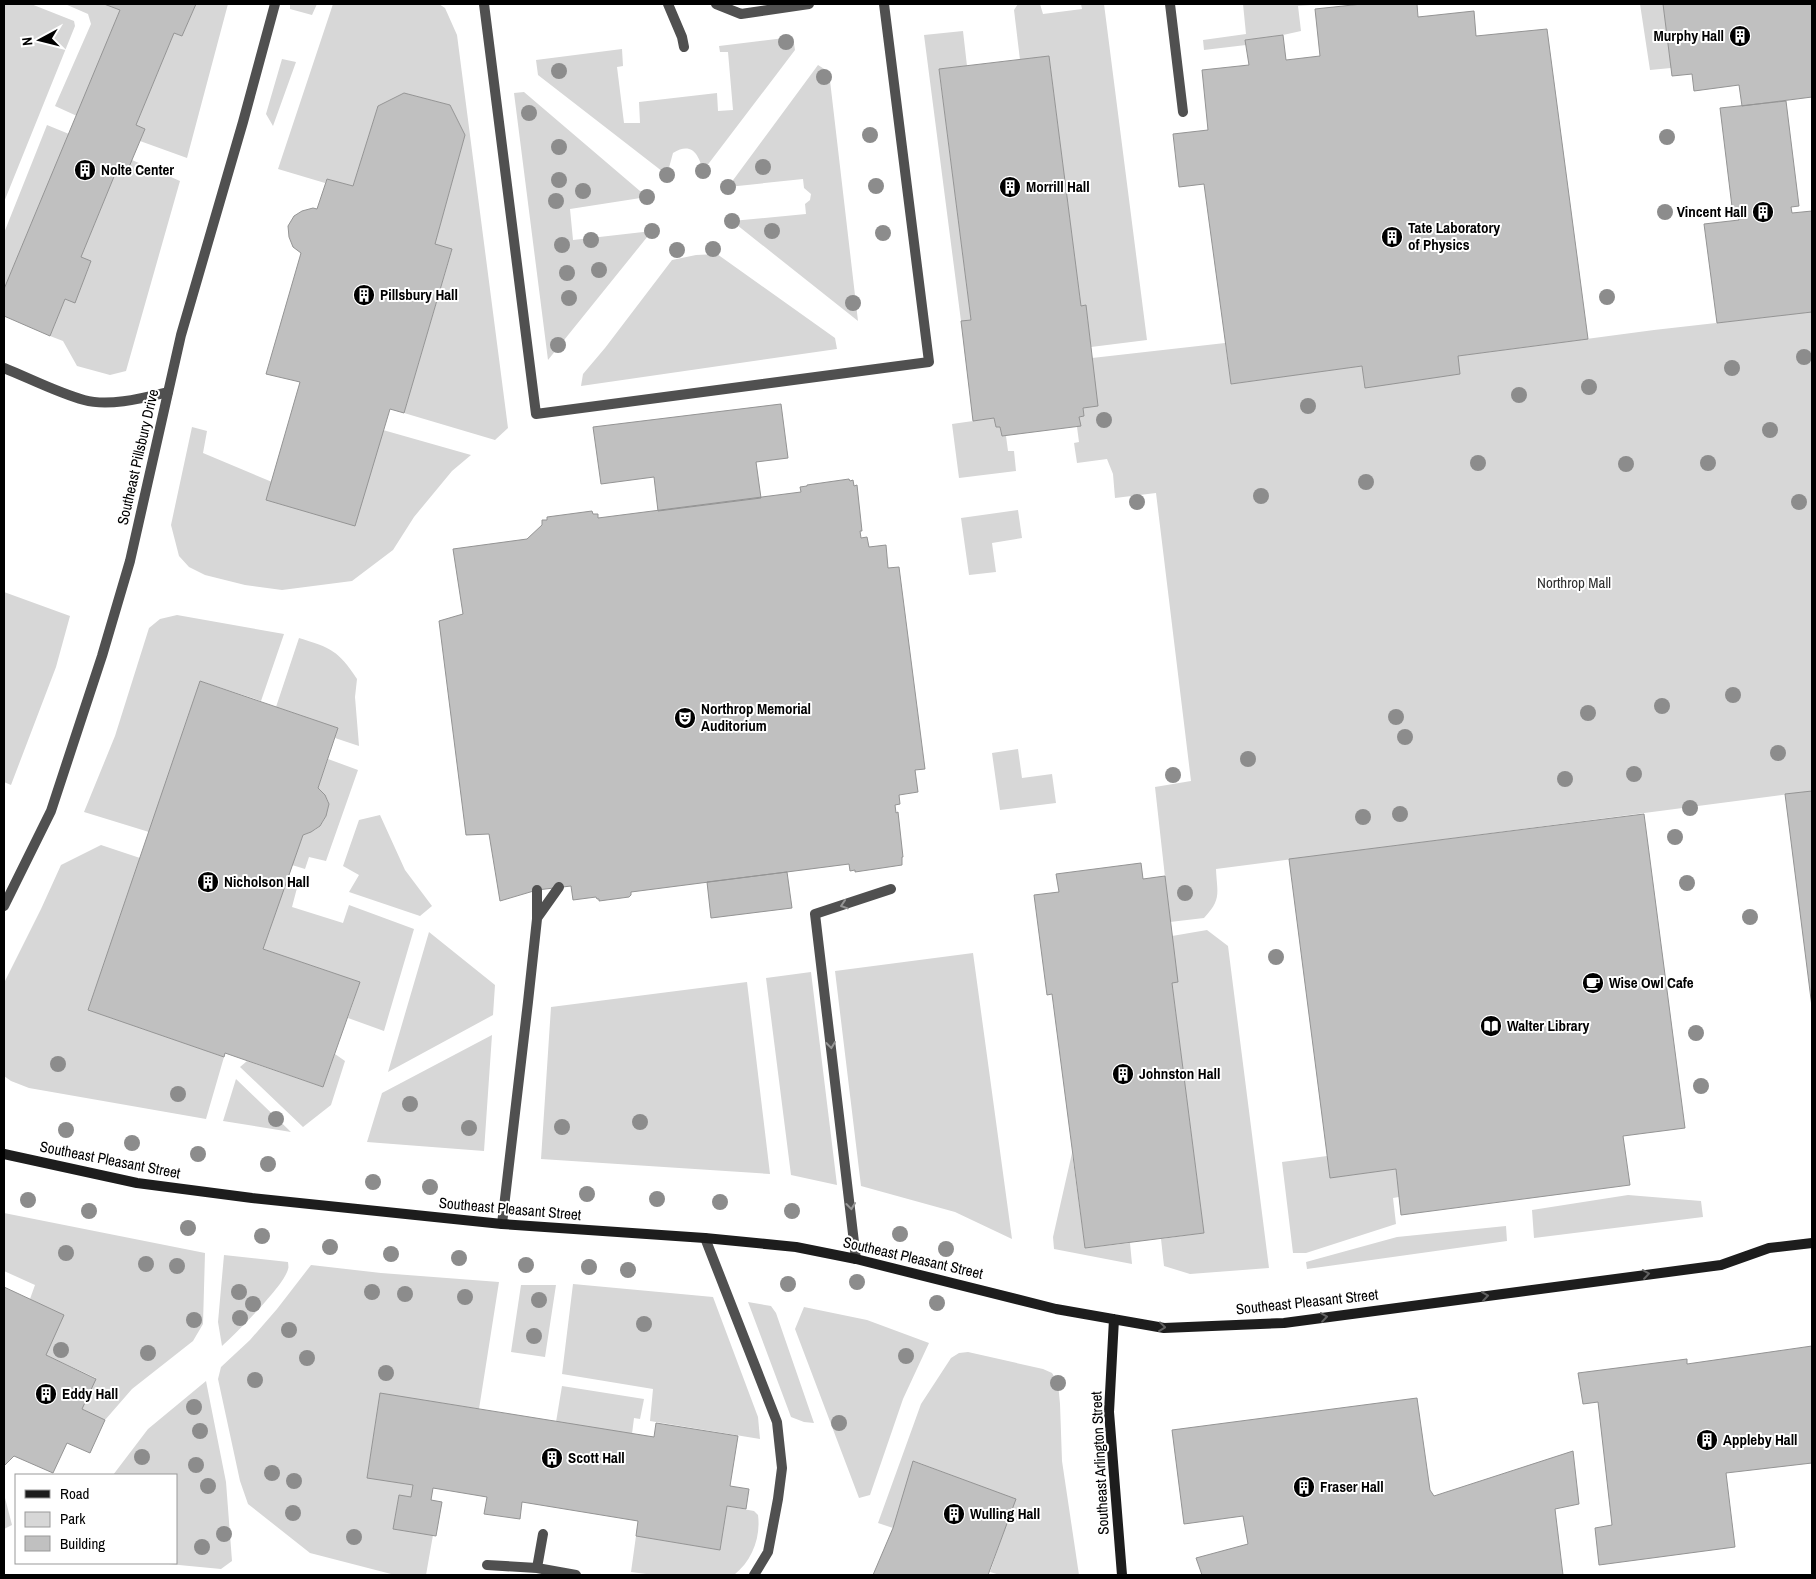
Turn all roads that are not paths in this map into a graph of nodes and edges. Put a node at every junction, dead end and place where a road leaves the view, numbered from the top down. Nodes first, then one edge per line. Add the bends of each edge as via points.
1 (275, 4) edge
2 (484, 4) edge
3 (668, 4) edge
4 (716, 4) edge
5 (809, 4) edge
6 (884, 4) edge
7 (1170, 4) edge
8 (684, 47) dead end
9 (1183, 112) dead end
10 (4, 368) edge
11 (168, 392) junction
12 (558, 887) dead end
13 (891, 889) dead end
14 (537, 890) dead end
15 (4, 906) edge
16 (537, 919) junction
17 (4, 1154) edge
18 (502, 1224) junction
19 (705, 1238) junction
20 (1812, 1243) edge
21 (856, 1259) junction
22 (1114, 1319) junction
23 (543, 1534) dead end
24 (487, 1565) dead end
25 (537, 1568) junction
26 (576, 1575) edge
27 (754, 1575) edge
28 (1122, 1575) edge

1 - 11 street, Southeast Pillsbury Drive via 181,335
2 - 6 street via 536,414 928,362
3 - 8 street
4 - 5 street via 741,14
7 - 9 street
10 - 11 street via 85,400 121,401
11 - 15 street, Southeast Pillsbury Drive via 130,561 102,656 50,811
12 - 16 street
13 -> 21 street via 815,914
14 - 16 street
16 - 18 street
17 - 18 street, Southeast Pleasant Street via 137,1183 359,1211
18 - 19 street, Southeast Pleasant Street
19 - 21 street, Southeast Pleasant Street via 796,1248
19 - 27 street via 777,1422 782,1468 778,1498 768,1552
22 -> 20 street, Southeast Pleasant Street via 1164,1328 1284,1323 1721,1264 1769,1248
21 - 22 street, Southeast Pleasant Street via 1056,1309
22 - 28 street, Southeast Arlington Street via 1109,1412
23 - 25 street
24 - 25 street
25 - 26 street

